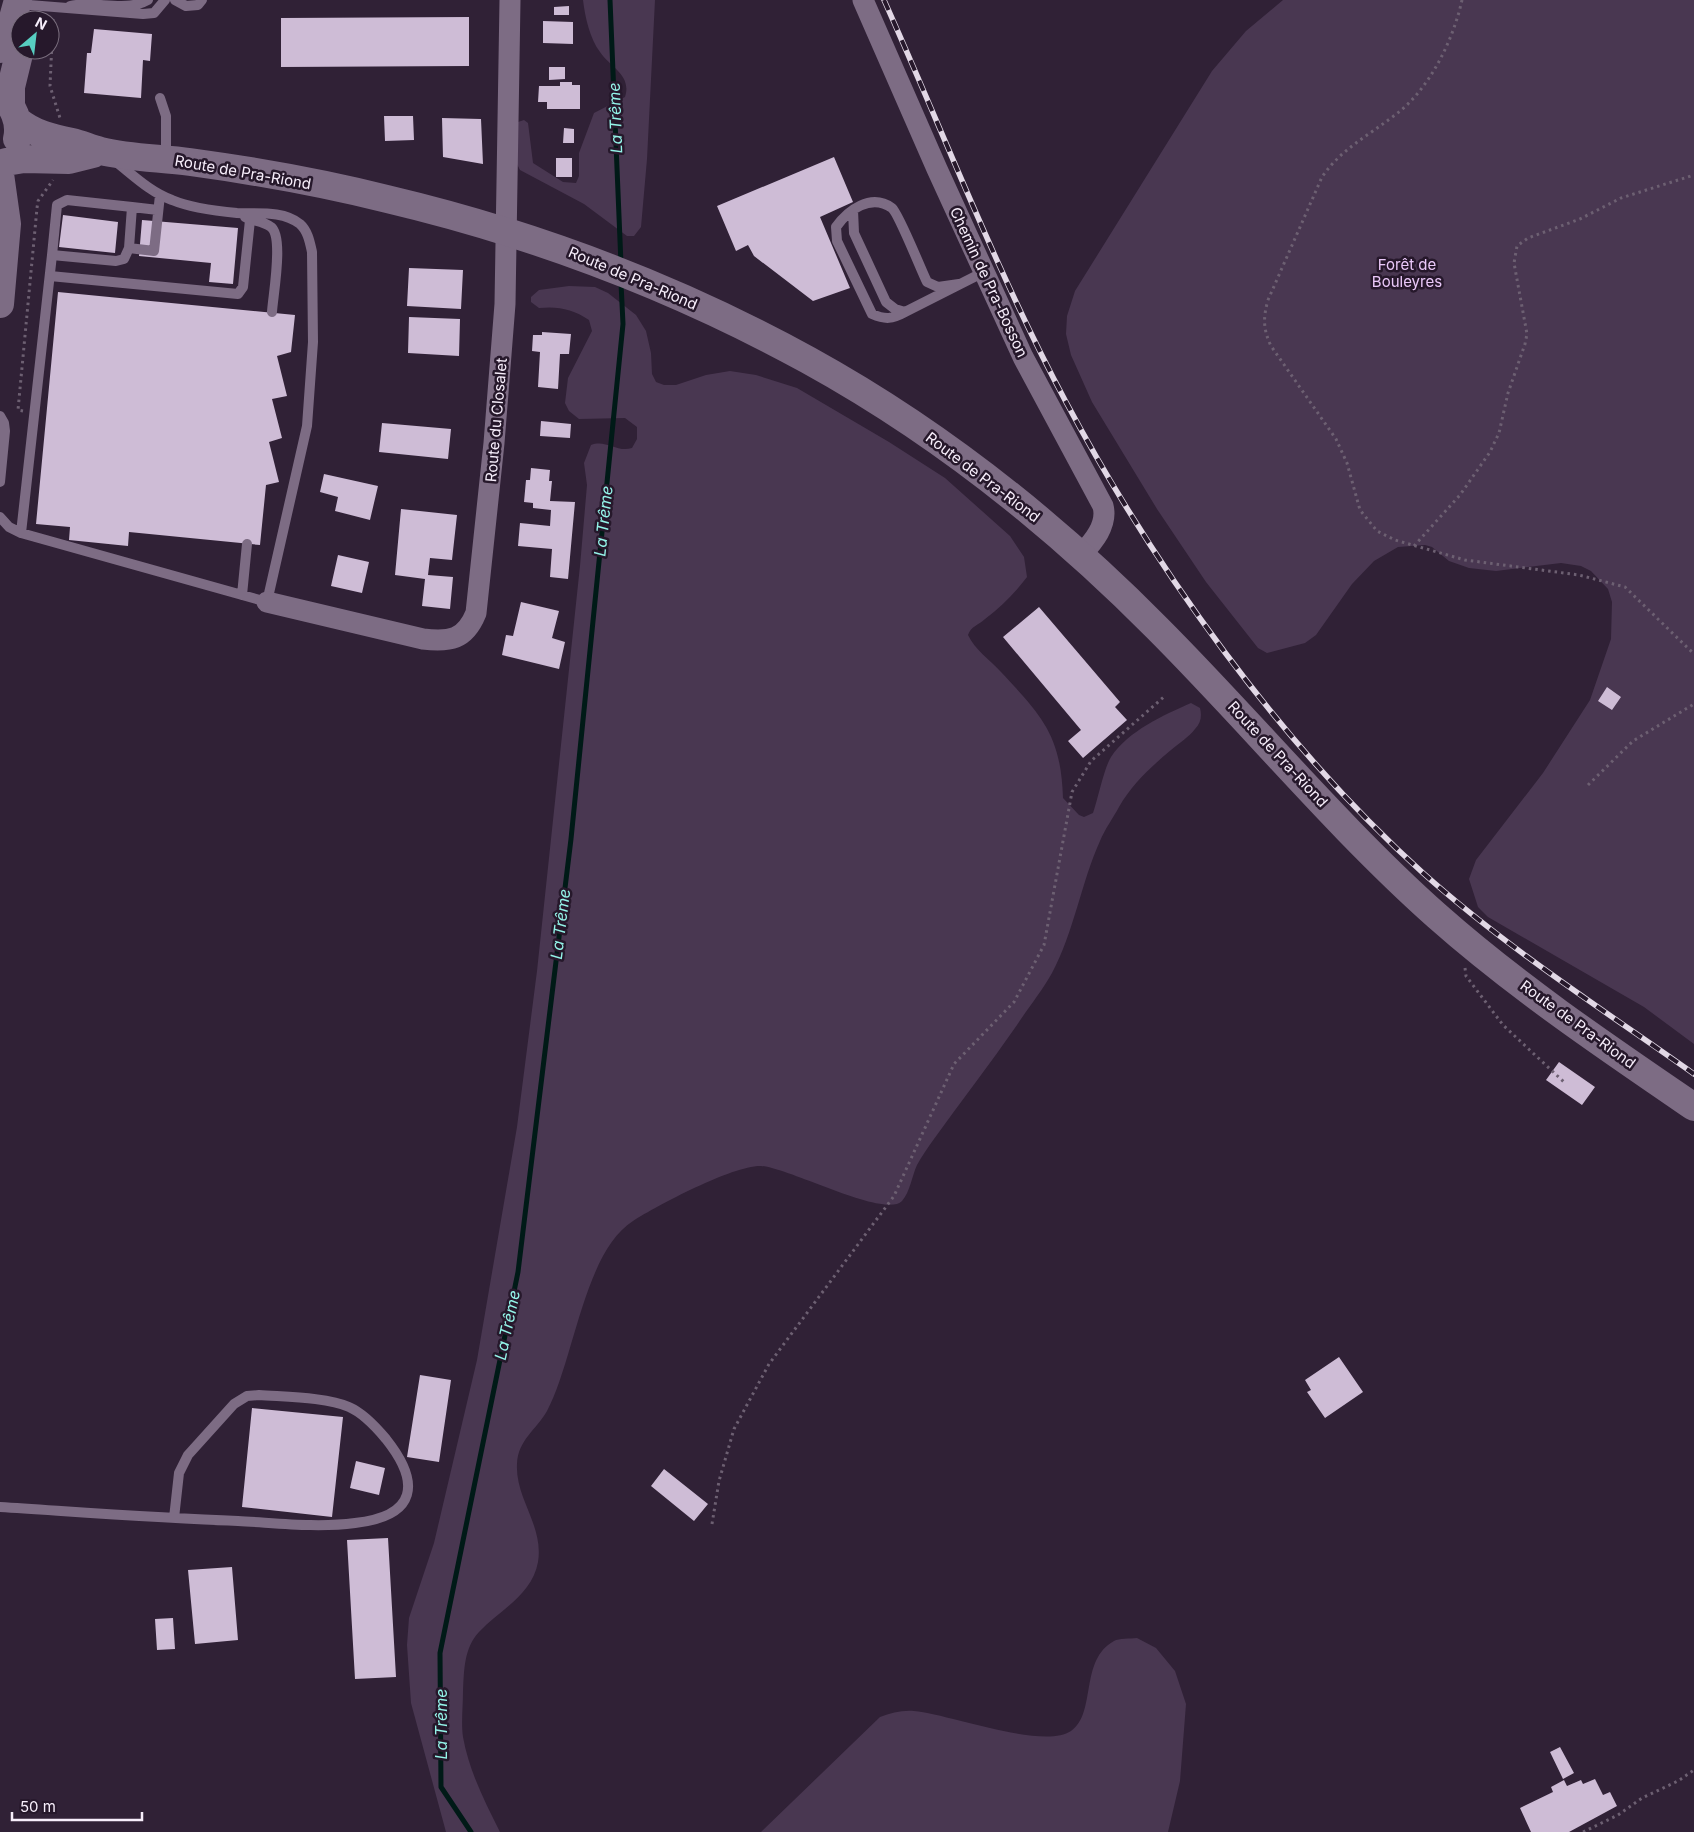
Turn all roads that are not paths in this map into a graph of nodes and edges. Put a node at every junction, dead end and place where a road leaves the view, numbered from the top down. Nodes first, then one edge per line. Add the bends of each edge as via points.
1 (148, 0) edge
2 (165, 0) edge
3 (176, 0) edge
4 (202, 0) edge
5 (510, 0) edge
6 (863, 0) edge
7 (31, 8) edge
8 (67, 8) junction
9 (154, 13) junction
10 (0, 49) edge
11 (18, 60) edge
12 (160, 98) dead end
13 (9, 107) edge
14 (60, 150) junction
15 (103, 152) junction
16 (166, 159) junction
17 (2, 168) edge
18 (160, 195) junction
19 (132, 207) junction
20 (158, 210) junction
21 (853, 210) junction
22 (238, 213) junction
23 (250, 220) junction
24 (129, 248) junction
25 (52, 255) junction
26 (984, 272) junction
27 (50, 276) junction
28 (1, 284) edge
29 (959, 284) junction
30 (272, 312) dead end
31 (905, 312) junction
32 (0, 416) edge
33 (0, 482) edge
34 (0, 517) edge
35 (21, 533) junction
36 (247, 544) dead end
37 (1081, 556) junction
38 (242, 595) junction
39 (267, 602) junction
40 (1694, 1107) edge
41 (0, 1506) edge
42 (174, 1518) junction

1 - 8 lane via 130,4 87,1
2 - 9 lane
3 - 4 lane via 191,7
3 - 9 lane via 166,10
5 - 39 street, Route du Closalet via 505,304 494,453 476,613 466,632 438,641
6 - 26 street, Chemin de Pra-Bosson
7 - 8 lane
7 - 10 main road via 10,29
8 - 9 lane
11 - 13 main road
12 - 16 lane via 166,116
13 - 14 main road, Route de Pra-Riond via 32,130
13 - 17 main road via 18,135
14 - 15 main road, Route de Pra-Riond via 71,142
14 - 17 main road, Route de Pra-Riond
15 - 16 main road, Route de Pra-Riond
15 - 18 lane
16 - 37 main road, Route de Pra-Riond via 360,193 483,223 570,251 663,289 778,344 904,419 990,480
17 - 28 main road via 7,224
18 - 20 lane
18 - 22 lane via 173,201
19 - 20 lane
19 - 24 lane
19 - 25 lane via 67,200 58,202
20 - 24 lane via 154,251
21 - 29 lane via 864,203 880,202 893,209 927,282 938,287
21 - 31 lane via 854,233 886,302
21 - 31 lane via 845,214 836,227 837,241 872,314 884,319
22 - 23 lane
22 - 39 lane via 253,212 294,220 304,228 312,252 313,342 307,426
23 - 27 lane via 243,287 238,294
23 - 30 lane via 270,226 276,233
24 - 25 lane via 124,259 116,261
25 - 27 lane
26 - 29 lane
26 - 37 street, Chemin de Pra-Bosson via 1023,357 1103,506 1105,516 1102,525
27 - 35 lane
29 - 31 lane
32 - 33 lane via 5,431
34 - 35 lane via 9,528
35 - 38 lane
36 - 38 lane
37 - 40 main road, Route de Pra-Riond via 1159,630 1402,883 1467,941 1542,999
38 - 39 lane
41 - 42 lane
42 - 42 lane via 325,1525 356,1523 395,1512 405,1502 409,1482 389,1443 372,1424 349,1407 259,1394 247,1396 226,1412 182,1465

